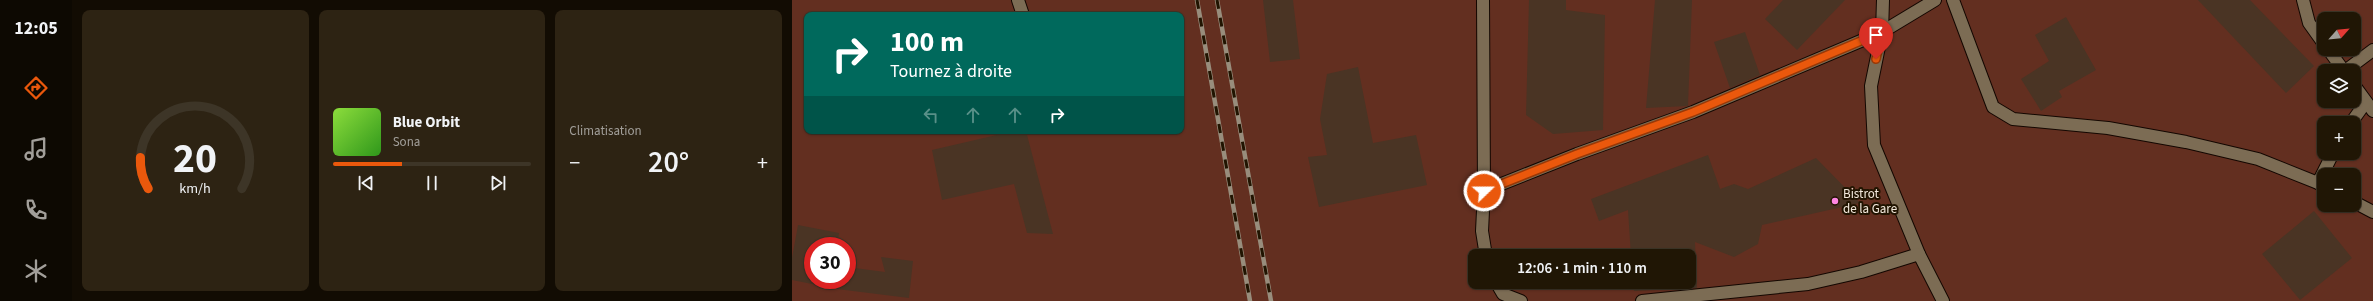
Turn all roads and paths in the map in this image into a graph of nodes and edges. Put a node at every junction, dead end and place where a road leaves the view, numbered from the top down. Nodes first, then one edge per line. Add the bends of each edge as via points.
1 (1018, 0) edge
2 (1483, 0) edge
3 (1883, 0) edge
4 (1935, 0) edge
5 (1953, 0) edge
6 (2303, 0) edge
7 (1022, 12) edge
8 (1882, 32) junction
9 (2317, 34) edge
10 (2373, 50) edge
11 (2333, 56) edge
12 (2340, 64) edge
13 (2354, 64) edge
14 (2361, 94) edge
15 (2370, 106) edge
16 (2359, 116) edge
17 (2317, 182) edge
18 (1484, 191) junction
19 (2361, 206) edge
20 (2373, 212) edge
21 (1485, 249) edge
22 (1919, 254) junction
23 (1500, 289) edge
24 (1521, 301) edge
25 (1642, 301) edge
26 (1944, 301) edge

1 - 7 street
2 - 18 street
3 - 8 street
4 - 8 street
5 - 17 street via 1993,106 2014,119 2108,128 2186,142 2258,159
6 - 9 street via 2309,23
8 - 18 street via 1693,112
8 - 22 street via 1871,86 1874,145
10 - 13 street
11 - 12 street
14 - 15 street
15 - 16 street
18 - 21 street via 1482,231
19 - 20 street
22 - 25 street via 1861,272 1808,284
22 - 26 street
23 - 24 street via 1503,294

